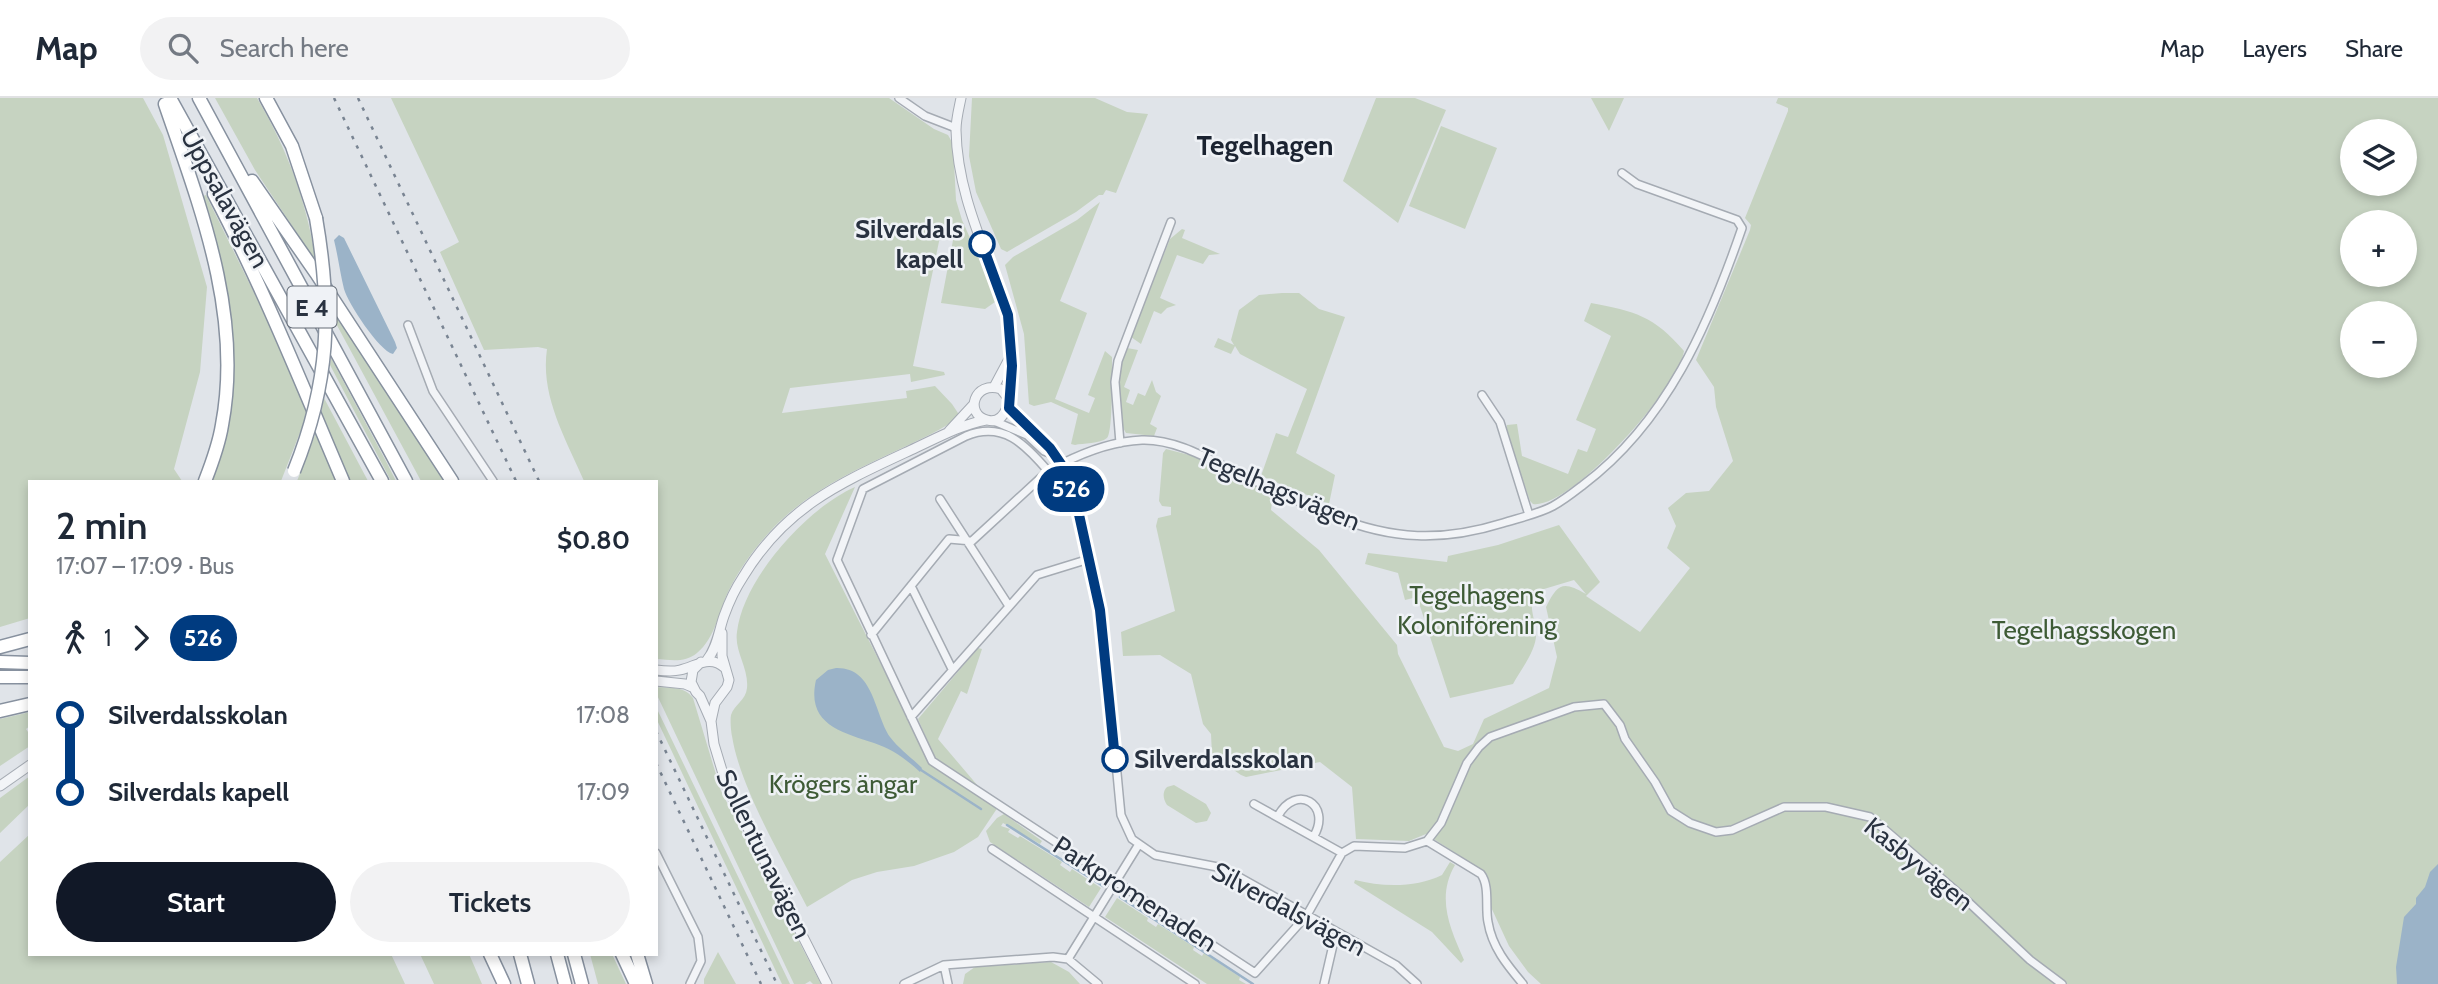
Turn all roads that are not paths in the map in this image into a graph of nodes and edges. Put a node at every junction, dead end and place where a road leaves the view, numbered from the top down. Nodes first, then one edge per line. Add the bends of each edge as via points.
1 (199, 98) edge
2 (267, 98) edge
3 (899, 98) edge
4 (961, 98) edge
5 (166, 100) edge
6 (956, 128) junction
7 (218, 132) junction
8 (1622, 173) dead end
9 (1171, 222) dead end
10 (408, 325) dead end
11 (1011, 355) junction
12 (994, 387) junction
13 (1482, 395) dead end
14 (1008, 403) junction
15 (974, 404) junction
16 (990, 420) junction
17 (945, 434) junction
18 (1120, 443) junction
19 (1053, 455) junction
20 (1061, 464) junction
21 (292, 476) edge
22 (205, 480) edge
23 (343, 480) edge
24 (381, 480) edge
25 (405, 480) edge
26 (451, 480) edge
27 (492, 480) edge
28 (940, 499) dead end
29 (1529, 515) junction
30 (966, 541) junction
31 (1089, 559) junction
32 (911, 586) junction
33 (1009, 606) junction
34 (721, 627) junction
35 (871, 635) junction
36 (28, 640) edge
37 (0, 647) edge
38 (704, 661) junction
39 (0, 662) edge
40 (28, 663) edge
41 (725, 667) junction
42 (952, 668) junction
43 (658, 670) edge
44 (0, 677) edge
45 (28, 677) edge
46 (658, 681) edge
47 (692, 687) junction
48 (700, 696) junction
49 (719, 696) junction
50 (28, 704) edge
51 (0, 711) edge
52 (911, 717) junction
53 (711, 721) junction
54 (28, 766) edge
55 (0, 786) edge
56 (1255, 804) dead end
57 (1278, 816) junction
58 (1314, 836) junction
59 (1427, 841) junction
60 (1139, 844) junction
61 (992, 849) dead end
62 (1342, 853) junction
63 (658, 857) edge
64 (1115, 882) junction
65 (1307, 915) junction
66 (1094, 916) junction
67 (1336, 932) junction
68 (490, 956) edge
69 (521, 956) edge
70 (558, 956) edge
71 (575, 956) edge
72 (623, 956) edge
73 (638, 956) edge
74 (1068, 959) junction
75 (944, 965) junction
76 (504, 984) edge
77 (528, 984) edge
78 (565, 984) edge
79 (582, 984) edge
80 (636, 984) edge
81 (646, 984) edge
82 (690, 984) edge
83 (827, 984) edge
84 (904, 984) edge
85 (948, 984) edge
86 (1098, 984) edge
87 (1195, 984) edge
88 (1324, 984) edge
89 (1418, 984) edge
90 (1522, 984) edge
91 (2062, 984) edge

1 - 7 highway, Uppsalavägen / E 4
2 - 21 highway, bridge via 292,146 316,218 326,287 326,340 316,405
3 - 6 street via 925,116
4 - 6 street
5 - 22 highway via 210,241 227,346 222,426
5 - 23 highway via 229,224
5 - 24 highway, Uppsalavägen / E 4
6 - 11 street via 964,193 1008,315
7 - 25 highway, Uppsalavägen / E 4
7 - 26 highway
8 - 29 street, Tegelhagsvägen via 1631,182 1737,219 1742,228 1723,285 1671,389 1626,449 1606,467 1553,506
9 - 18 street via 1118,360 1115,382
10 - 27 street via 433,391
11 - 12 street
11 - 14 street
12 - 14 street via 1001,389
12 - 15 street via 979,392
13 - 29 street via 1500,422
14 - 16 street via 1000,419
14 - 19 street
15 - 16 street via 978,414
15 - 17 street, Sollentunavägen
16 - 17 street, Sollentunavägen
16 - 19 street via 1027,435
17 - 34 street, Sollentunavägen via 838,485 803,507 754,559 730,600
18 - 20 street, Tegelhagsvägen
18 - 29 street, Tegelhagsvägen via 1160,441 1192,451 1334,517 1396,535 1470,533
19 - 20 street
20 - 31 street
28 - 30 street
30 - 32 street via 948,539
30 - 33 street
30 - 35 street, Parkpromenaden via 972,541 1048,471 1012,436 981,430 863,489 837,560
31 - 33 street via 1037,575
31 - 60 street via 1100,610 1121,815
32 - 35 street
32 - 42 street
33 - 42 street
34 - 38 street, Sollentunavägen via 712,653
34 - 41 street, Sollentunavägen
35 - 52 street, Parkpromenaden
36 - 37 highway
38 - 41 street via 714,660
38 - 43 street via 679,670
38 - 47 street, Sollentunavägen via 693,670
39 - 40 highway
41 - 49 street, Sollentunavägen via 727,687
42 - 52 street
44 - 45 highway
46 - 47 street
47 - 48 street, Sollentunavägen
48 - 49 street
48 - 53 street, Sollentunavägen
49 - 53 street, Sollentunavägen
50 - 51 highway
52 - 64 street, Parkpromenaden via 932,761
53 - 83 street, Sollentunavägen via 727,787
54 - 55 street
56 - 57 street
57 - 58 street
57 - 58 street via 1287,803 1307,800 1320,816
58 - 62 street
59 - 62 street via 1405,848 1354,846
59 - 90 street via 1485,879 1492,939
59 - 91 street, Kasbyvägen via 1441,823 1467,763 1490,737 1574,707 1604,704 1671,811 1690,823 1716,832 1732,831 1784,807 1826,807 1870,817
60 - 64 street
60 - 65 street, Silverdalsvägen via 1155,855 1223,868
61 - 66 street
62 - 65 street
63 - 82 street via 698,937 701,961
64 - 65 street, Parkpromenaden via 1255,973
64 - 66 street
65 - 67 street, Silverdalsvägen
66 - 74 street
66 - 87 street
67 - 88 street
67 - 89 street, Silverdalsvägen via 1396,965
68 - 76 highway
69 - 77 highway
70 - 78 highway
71 - 79 highway
72 - 80 highway
73 - 81 highway
74 - 75 street
74 - 86 street
75 - 84 street
75 - 85 street

